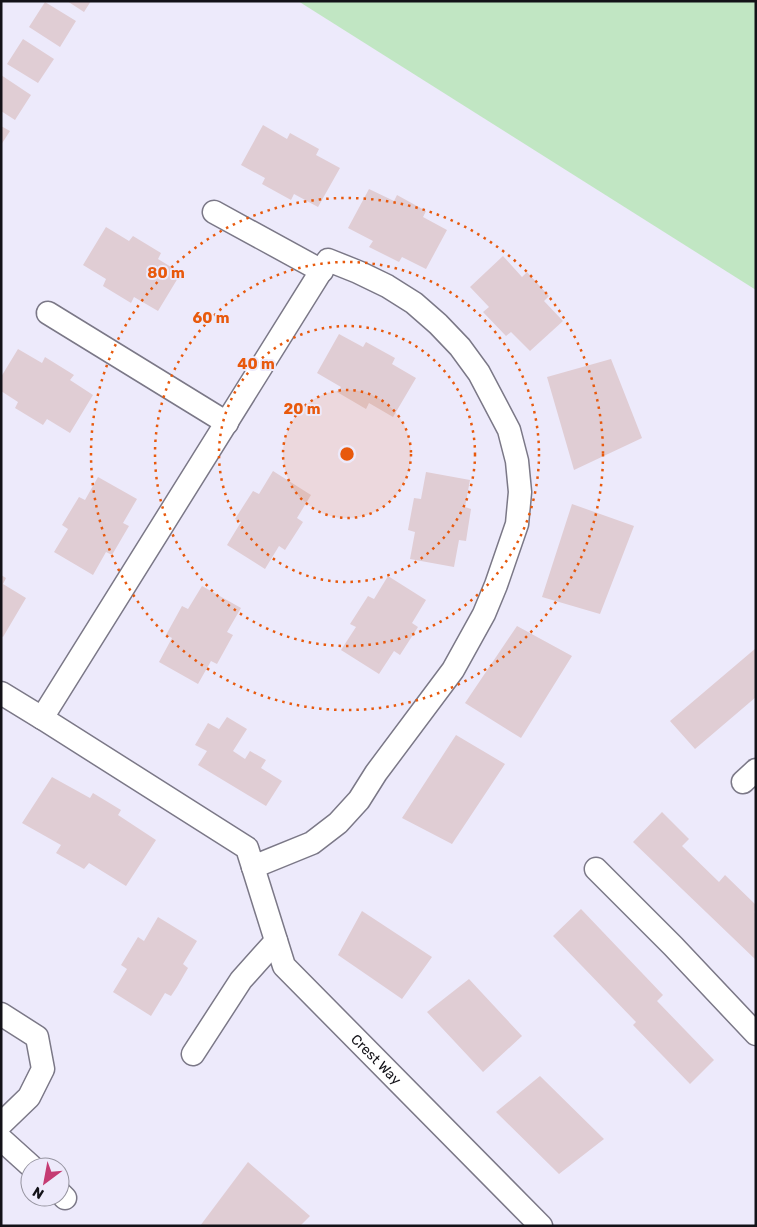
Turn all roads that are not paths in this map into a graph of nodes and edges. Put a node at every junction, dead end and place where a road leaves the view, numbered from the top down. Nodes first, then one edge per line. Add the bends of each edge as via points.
1 (214, 212) dead end
2 (322, 271) junction
3 (48, 313) dead end
4 (227, 422) junction
5 (1, 693) edge
6 (42, 718) junction
7 (253, 867) junction
8 (596, 869) dead end
9 (276, 941) junction
10 (1, 1014) edge
11 (756, 1034) edge
12 (193, 1054) dead end
13 (1, 1124) edge
14 (1, 1139) edge
15 (21, 1157) edge
16 (541, 1226) edge

1 - 2 street
2 - 4 street
2 - 7 street via 328,260 387,286 414,303 460,347 479,373 509,430 517,460 520,492 516,524 496,585 453,670 359,800 338,823 312,843
3 - 4 street
4 - 6 street
5 - 6 street, Crest Way
6 - 7 street, Crest Way via 247,848
7 - 9 street, Crest Way
8 - 11 street
9 - 12 street via 241,980
9 - 16 street, Crest Way via 284,966
10 - 13 street via 37,1037 43,1069 29,1097
14 - 15 street

